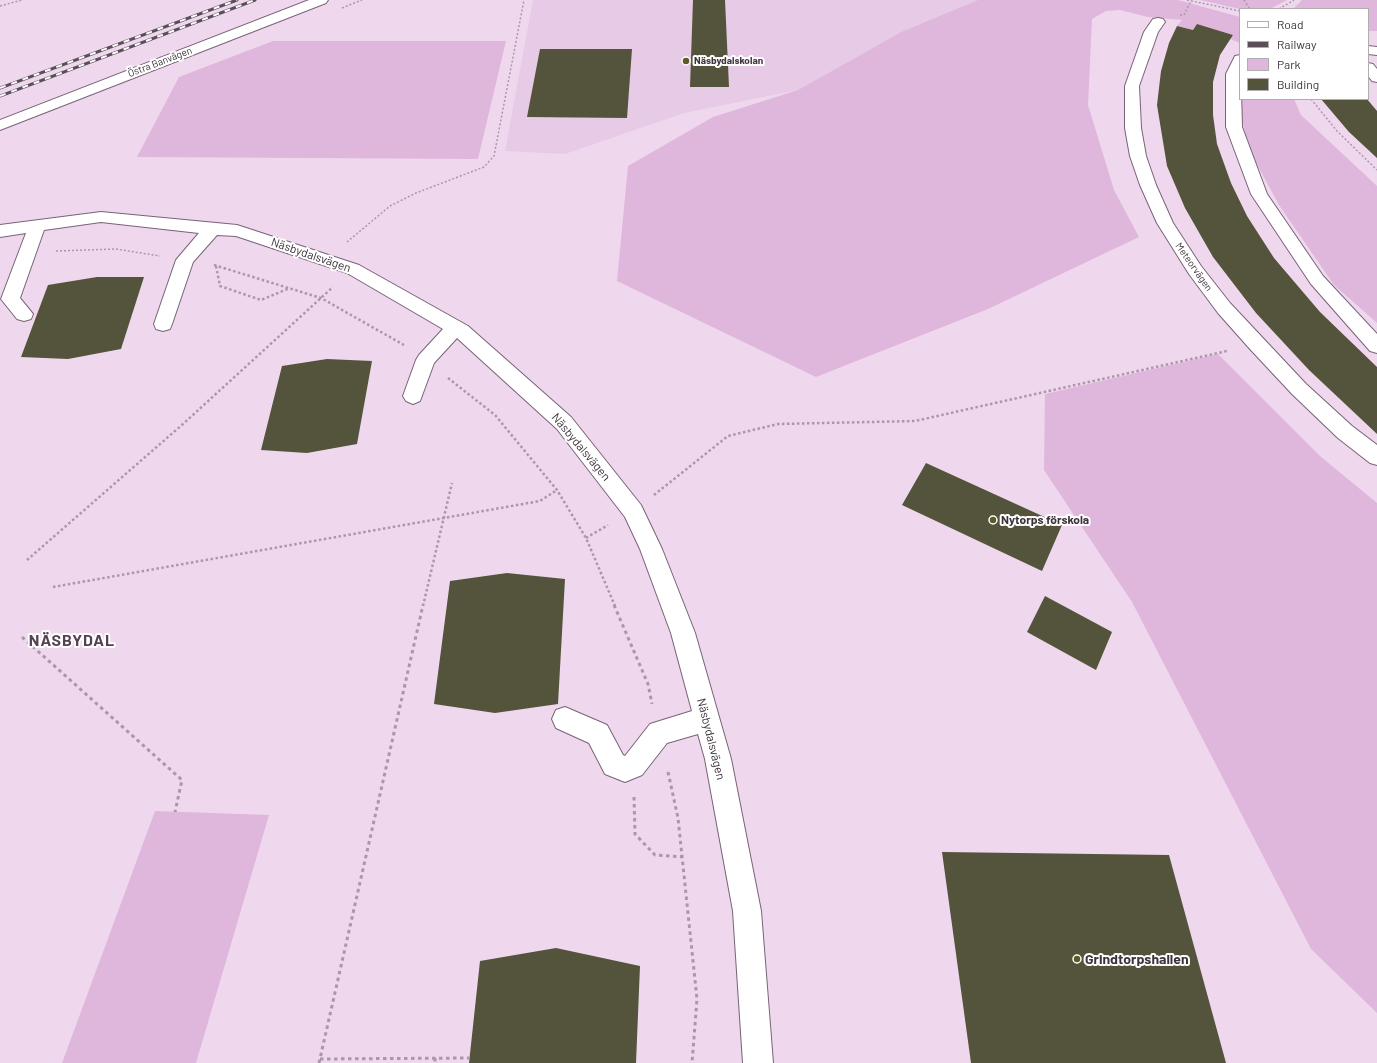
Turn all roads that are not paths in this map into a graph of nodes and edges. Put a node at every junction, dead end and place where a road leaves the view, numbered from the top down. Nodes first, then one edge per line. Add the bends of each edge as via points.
1 (321, 0) edge
2 (1158, 22) dead end
3 (1239, 61) edge
4 (1369, 68) edge
5 (1377, 78) edge
6 (0, 125) edge
7 (37, 226) junction
8 (213, 228) junction
9 (0, 231) edge
10 (24, 314) dead end
11 (163, 324) dead end
12 (456, 328) junction
13 (1377, 346) edge
14 (413, 396) dead end
15 (1377, 457) edge
16 (565, 720) dead end
17 (707, 720) junction
18 (757, 1063) edge

1 - 6 street, Östra Banvägen
2 - 15 street, Meteorvägen via 1151,32 1132,86 1133,128 1138,156 1165,223 1195,270 1224,308 1299,389 1345,432
3 - 13 street via 1233,74 1234,127 1259,194 1317,280
4 - 5 street
7 - 8 street, Näsbydalsvägen via 101,216
7 - 9 street, Näsbydalsvägen
7 - 10 street via 10,299
8 - 11 street via 185,260
8 - 12 street, Näsbydalsvägen via 237,231 353,269
12 - 14 street via 426,360
12 - 17 street, Näsbydalsvägen via 564,423 633,511 651,548 683,633
16 - 17 street via 598,734 614,765 625,769 633,766 659,733
17 - 18 street, Näsbydalsvägen via 718,759 747,911

